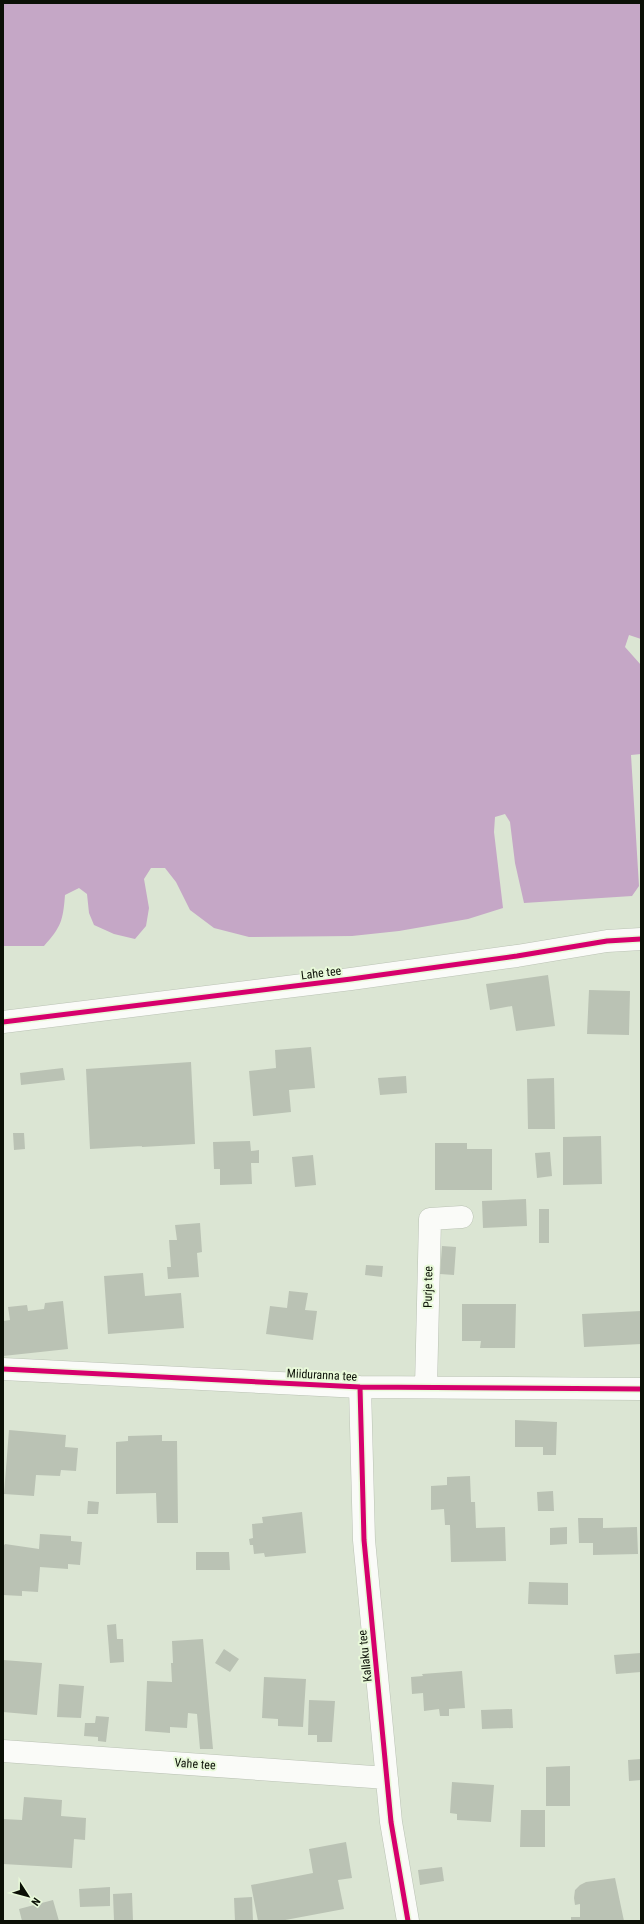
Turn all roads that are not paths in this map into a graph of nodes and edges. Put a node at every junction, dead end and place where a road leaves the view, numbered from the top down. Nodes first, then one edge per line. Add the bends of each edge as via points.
1 (641, 939) edge
2 (3, 1022) edge
3 (462, 1217) dead end
4 (3, 1369) edge
5 (360, 1387) junction
6 (426, 1387) junction
7 (641, 1389) edge
8 (3, 1751) edge
9 (387, 1778) junction
10 (408, 1921) edge

1 - 2 street, Lahe tee via 607,941 351,979
3 - 6 street, Purje tee via 430,1219
4 - 5 street, Miiduranna tee
5 - 6 street, Miiduranna tee
5 - 9 street, Kallaku tee via 364,1540
6 - 7 street, Miiduranna tee
8 - 9 street, Vahe tee
9 - 10 street, Kallaku tee via 391,1822

